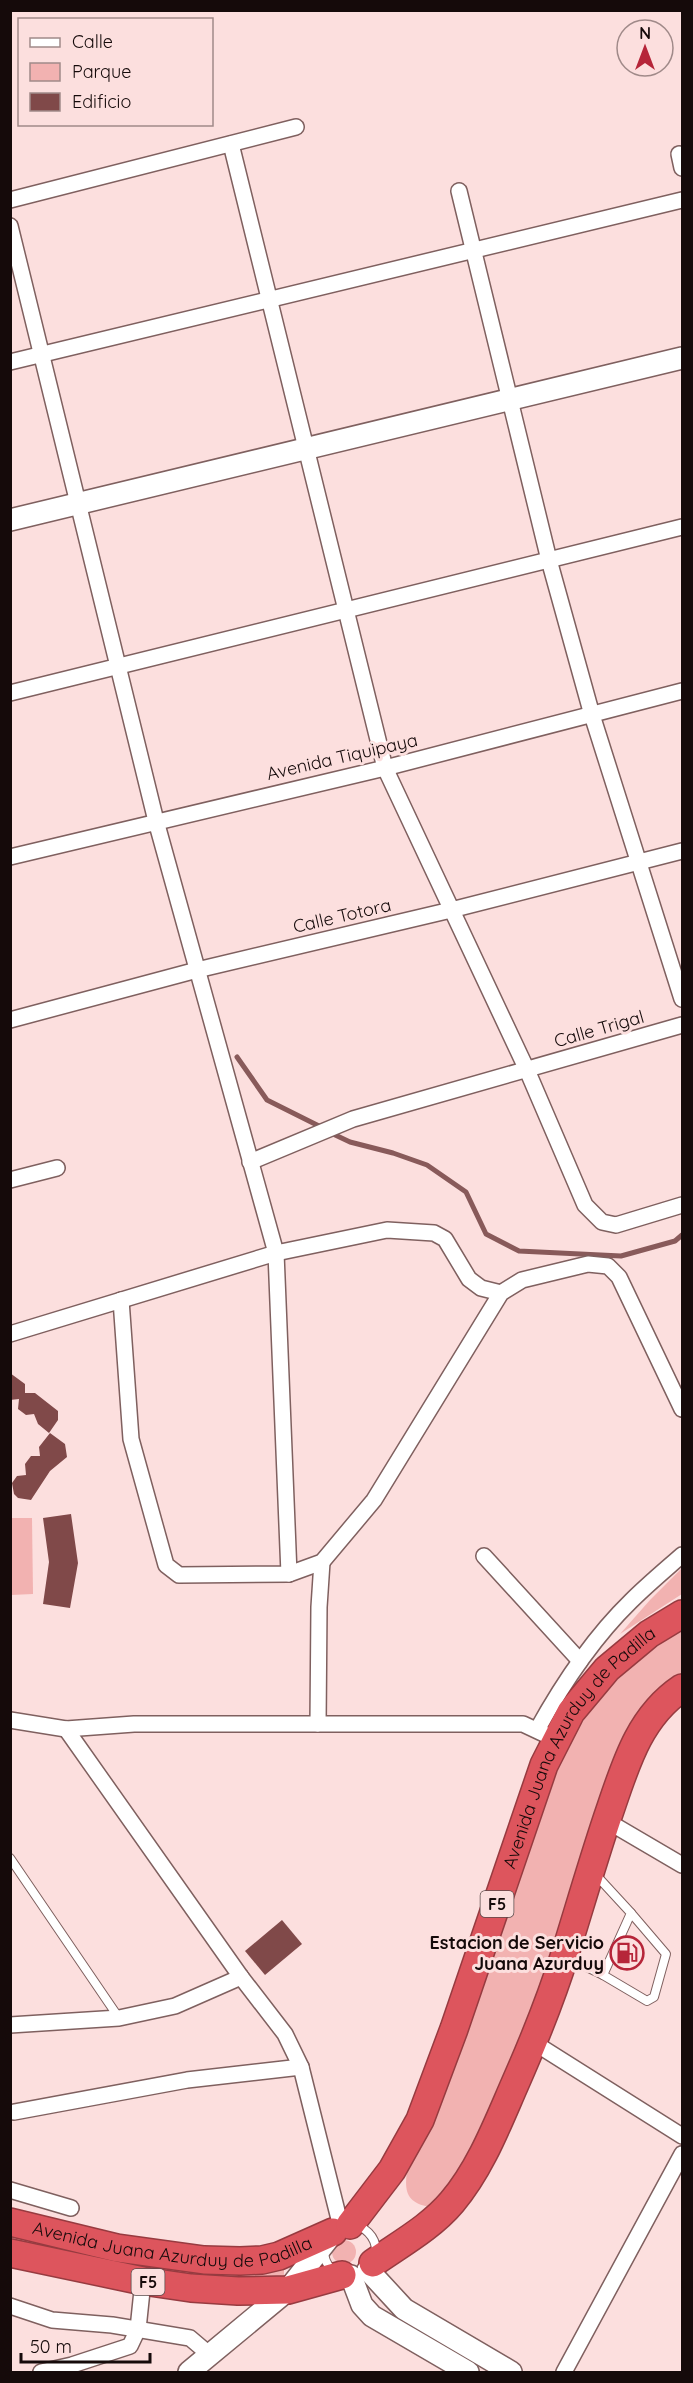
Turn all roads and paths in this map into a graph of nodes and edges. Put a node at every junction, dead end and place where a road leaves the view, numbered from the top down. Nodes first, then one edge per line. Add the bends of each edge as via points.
1 (296, 127) dead end
2 (231, 144) junction
3 (459, 191) dead end
4 (10, 200) edge
5 (682, 200) edge
6 (10, 226) edge
7 (472, 250) junction
8 (270, 299) junction
9 (41, 354) junction
10 (682, 358) edge
11 (10, 362) edge
12 (511, 400) junction
13 (306, 449) junction
14 (78, 504) junction
15 (10, 520) edge
16 (682, 527) edge
17 (549, 560) junction
18 (346, 610) junction
19 (118, 666) junction
20 (682, 691) edge
21 (10, 693) edge
22 (592, 716) junction
23 (385, 768) junction
24 (156, 821) junction
25 (682, 851) edge
26 (10, 857) edge
27 (640, 862) junction
28 (451, 910) junction
29 (197, 970) junction
30 (682, 999) edge
31 (10, 1020) edge
32 (682, 1025) edge
33 (527, 1070) junction
34 (250, 1162) junction
35 (57, 1168) dead end
36 (10, 1180) edge
37 (682, 1205) edge
38 (276, 1253) junction
39 (501, 1293) junction
40 (120, 1300) junction
41 (10, 1334) edge
42 (676, 1378) edge
43 (682, 1410) edge
44 (682, 1555) edge
45 (484, 1556) dead end
46 (322, 1562) junction
47 (289, 1574) junction
48 (682, 1614) edge
49 (580, 1661) junction
50 (682, 1688) edge
51 (10, 1720) edge
52 (318, 1724) junction
53 (66, 1729) junction
54 (547, 1735) junction
55 (607, 1821) junction
56 (10, 1858) edge
57 (682, 1865) edge
58 (590, 1869) junction
59 (631, 1913) junction
60 (564, 1956) junction
61 (603, 1975) junction
62 (241, 1977) junction
63 (119, 2018) junction
64 (10, 2025) edge
65 (533, 2042) junction
66 (301, 2067) junction
67 (14, 2112) dead end
68 (682, 2136) edge
69 (682, 2154) edge
70 (10, 2190) edge
71 (71, 2208) dead end
72 (10, 2222) edge
73 (338, 2231) junction
74 (10, 2253) edge
75 (358, 2271) junction
76 (143, 2281) junction
77 (288, 2290) junction
78 (10, 2306) edge
79 (138, 2329) junction
80 (210, 2355) junction
81 (41, 2373) edge
82 (189, 2373) edge
83 (468, 2373) edge
84 (511, 2373) edge
85 (564, 2373) edge

1 - 2 street
2 - 4 street
2 - 8 street
3 - 7 street
5 - 7 street
6 - 9 street
7 - 8 street
7 - 12 street
8 - 9 street
8 - 13 street
9 - 11 street
9 - 14 street
10 - 12 street
12 - 13 street
12 - 17 street
13 - 14 street
13 - 18 street
14 - 15 street
14 - 19 street
16 - 17 street
17 - 18 street
17 - 22 street
18 - 19 street
18 - 23 street
19 - 21 street
19 - 24 street
20 - 22 street, Avenida Tiquipaya
22 - 23 street, Avenida Tiquipaya
22 - 27 street
23 - 24 street, Avenida Tiquipaya
23 - 28 street
24 - 26 street, Avenida Tiquipaya
24 - 29 street
25 - 27 street, Calle Totora
27 - 28 street, Calle Totora
27 - 30 street
28 - 29 street, Calle Totora
28 - 33 street
29 - 31 street, Calle Totora
29 - 34 street
32 - 33 street, Calle Trigal
33 - 34 street, Calle Trigal via 353,1119
33 - 37 street via 585,1205 602,1222 616,1225
34 - 38 street
35 - 36 street
38 - 39 street via 387,1230 434,1233 445,1239 469,1279 481,1288
38 - 40 street
38 - 47 street
39 - 42 street via 522,1280 588,1264 608,1266 619,1277
39 - 46 street via 374,1500
40 - 41 street
40 - 47 street via 131,1439 166,1565 179,1575
42 - 43 street
44 - 49 street via 630,1601
45 - 49 street
46 - 47 street
46 - 52 street
48 - 54 highway, Avenida Juana Azurduy de Padilla / F5 via 649,1634 607,1669
49 - 54 street via 561,1688
50 - 55 highway, Avenida Juana Azurduy de Padilla / F5 via 643,1727 626,1761
51 - 53 street
52 - 53 street via 134,1724
52 - 54 street via 523,1724
53 - 62 street
54 - 73 highway, Avenida Juana Azurduy de Padilla / F5 via 544,1765 420,2120 392,2170
55 - 57 street
55 - 58 highway, Avenida Juana Azurduy de Padilla / F5
56 - 63 lane
58 - 59 lane
58 - 60 highway, Avenida Juana Azurduy de Padilla / F5
59 - 61 lane
59 - 61 lane via 666,1954 654,1997 647,2001
60 - 61 lane
60 - 65 highway, Avenida Juana Azurduy de Padilla / F5
62 - 63 street via 175,2006
62 - 66 street via 285,2034
63 - 64 street
65 - 68 street
65 - 75 highway, Avenida Juana Azurduy de Padilla / F5 via 495,2130 452,2202 426,2227
66 - 67 street via 187,2080
66 - 73 street
69 - 85 street
70 - 71 street
72 - 73 highway, Avenida Juana Azurduy de Padilla / F5 via 117,2248 240,2261 279,2256
73 - 75 lane, Avenida Juana Azurduy de Padilla via 325,2247 328,2265
73 - 75 lane via 366,2231 372,2237 376,2254
73 - 77 street
74 - 76 highway, Avenida Juana Azurduy de Padilla / F5
75 - 77 highway, Avenida Juana Azurduy de Padilla / F5
75 - 83 street via 362,2305 372,2316
75 - 84 street via 404,2308
76 - 77 highway, Avenida Juana Azurduy de Padilla / F5 via 238,2291
76 - 79 street
77 - 80 street
78 - 79 street via 52,2320
79 - 80 street via 190,2338
79 - 81 street via 130,2346
80 - 82 street

